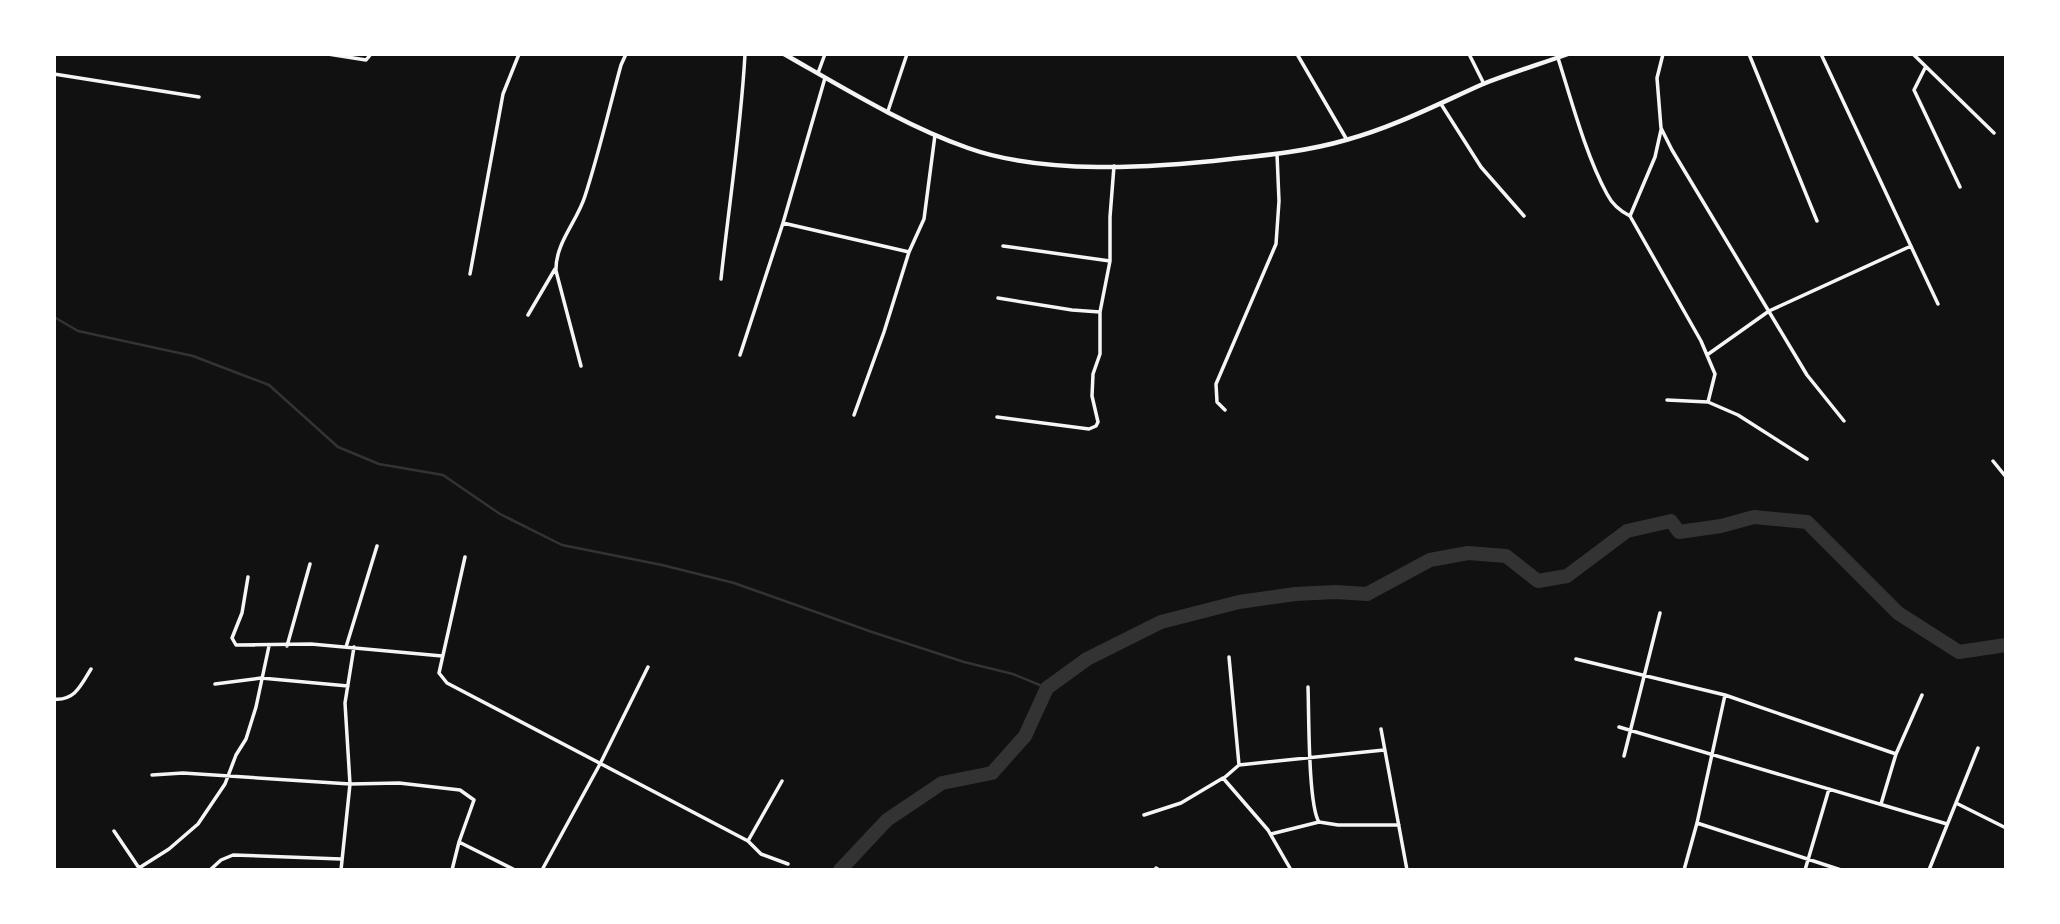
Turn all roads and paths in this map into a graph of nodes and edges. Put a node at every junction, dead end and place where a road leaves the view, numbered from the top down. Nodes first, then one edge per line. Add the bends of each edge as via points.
1 (328, 54) edge
2 (371, 54) edge
3 (519, 54) edge
4 (626, 54) edge
5 (745, 54) edge
6 (784, 54) edge
7 (825, 54) edge
8 (907, 54) edge
9 (1297, 54) edge
10 (1469, 54) edge
11 (1568, 54) edge
12 (1663, 54) edge
13 (1749, 54) edge
14 (1821, 54) edge
15 (1913, 54) edge
16 (1558, 58) junction
17 (1925, 68) junction
18 (818, 73) junction
19 (54, 74) edge
20 (825, 78) junction
21 (1484, 84) junction
22 (199, 97) dead end
23 (1441, 104) junction
24 (888, 111) junction
25 (1661, 128) junction
26 (1994, 133) dead end
27 (935, 135) junction
28 (1348, 140) junction
29 (1277, 154) junction
30 (1114, 166) junction
31 (1960, 187) dead end
32 (1524, 216) dead end
33 (1630, 216) junction
34 (1817, 221) dead end
35 (783, 223) junction
36 (1003, 246) dead end
37 (1911, 246) junction
38 (909, 252) junction
39 (1110, 261) junction
40 (556, 267) junction
41 (470, 274) dead end
42 (721, 279) dead end
43 (998, 298) dead end
44 (1938, 303) dead end
45 (1769, 311) junction
46 (1100, 312) junction
47 (528, 315) dead end
48 (740, 355) dead end
49 (1707, 355) junction
50 (581, 366) dead end
51 (1667, 400) dead end
52 (1708, 402) junction
53 (1225, 410) dead end
54 (854, 415) dead end
55 (997, 417) dead end
56 (1844, 421) dead end
57 (1807, 459) dead end
58 (1993, 461) dead end
59 (2006, 477) edge
60 (377, 546) dead end
61 (465, 557) dead end
62 (310, 564) dead end
63 (248, 577) dead end
64 (1660, 613) dead end
65 (269, 646) junction
66 (287, 646) junction
67 (346, 647) junction
68 (354, 647) junction
69 (442, 656) junction
70 (1229, 657) dead end
71 (1576, 659) dead end
72 (648, 667) dead end
73 (91, 669) dead end
74 (1645, 676) junction
75 (261, 678) junction
76 (215, 684) dead end
77 (348, 686) junction
78 (1308, 687) dead end
79 (1725, 695) junction
80 (1922, 695) dead end
81 (54, 699) edge
82 (1619, 727) dead end
83 (1381, 729) dead end
84 (1631, 730) junction
85 (1978, 748) dead end
86 (1384, 750) junction
87 (1711, 754) junction
88 (1896, 754) junction
89 (1311, 756) junction
90 (1624, 757) dead end
91 (600, 764) junction
92 (1238, 765) junction
93 (152, 775) dead end
94 (229, 777) junction
95 (1223, 778) junction
96 (782, 781) dead end
97 (350, 783) junction
98 (1829, 789) junction
99 (1956, 803) junction
100 (1881, 804) junction
101 (1144, 815) dead end
102 (1319, 822) junction
103 (1697, 822) junction
104 (1947, 824) junction
105 (1399, 825) junction
106 (2006, 828) edge
107 (114, 831) dead end
108 (1271, 834) junction
109 (748, 841) junction
110 (459, 842) junction
111 (341, 859) junction
112 (1809, 860) junction
113 (788, 864) dead end
114 (139, 869) edge
115 (210, 870) edge
116 (341, 870) edge
117 (452, 870) edge
118 (515, 870) edge
119 (542, 870) edge
120 (1291, 870) edge
121 (1407, 870) edge
122 (1684, 870) edge
123 (1805, 870) edge
124 (1841, 870) edge
125 (1929, 870) edge

1 - 2 street via 366,60
3 - 41 street via 503,94
4 - 40 street via 584,199 562,242
5 - 42 street
6 - 18 street
7 - 18 street
8 - 24 street
9 - 28 street
10 - 21 street
11 - 16 street
12 - 25 street via 1657,78
13 - 34 street
14 - 37 street
15 - 17 street
16 - 21 street
16 - 33 street via 1607,195 1620,212
17 - 26 street
17 - 31 street via 1914,90
18 - 20 street
19 - 22 street
20 - 24 street
20 - 35 street
21 - 23 street
23 - 28 street
23 - 32 street via 1481,167
24 - 27 street
25 - 33 street via 1656,157
25 - 45 street
27 - 30 street via 1000,157 1069,166
27 - 38 street via 924,219
28 - 29 street
29 - 30 street via 1178,165
29 - 53 street via 1276,244 1216,384 1217,402
30 - 39 street
33 - 49 street
35 - 38 street
35 - 48 street
36 - 39 street
37 - 44 street
37 - 45 street
38 - 54 street
39 - 46 street
40 - 47 street
40 - 50 street
43 - 46 street
45 - 49 street
45 - 56 street via 1807,375
46 - 55 street via 1101,344 1093,374 1096,426 1088,429
49 - 52 street via 1715,374
51 - 52 street
52 - 57 street via 1738,415
58 - 59 street
60 - 67 street
61 - 69 street
62 - 66 street
63 - 65 street via 233,641 236,645
64 - 74 street
65 - 66 street
65 - 75 street
66 - 67 street
67 - 68 street
68 - 69 street
68 - 77 street
69 - 91 street via 439,673 447,683
70 - 92 street
71 - 74 street
72 - 91 street
73 - 81 street via 77,693
74 - 79 street
74 - 84 street
75 - 76 street
75 - 77 street
75 - 94 street via 256,707
77 - 97 street
78 - 89 street
79 - 87 street
79 - 88 street
80 - 88 street
82 - 84 street
83 - 86 street
84 - 87 street
84 - 90 street
85 - 99 street
86 - 89 street
86 - 105 street
87 - 98 street
87 - 103 street
88 - 100 street
89 - 92 street
89 - 102 street
91 - 109 street
91 - 119 street
92 - 95 street
93 - 94 street
94 - 97 street
94 - 114 street via 198,824
95 - 101 street via 1181,803
95 - 108 street
96 - 109 street
97 - 110 street via 460,790 474,800
97 - 111 street
98 - 100 street
98 - 112 street
99 - 104 street
99 - 106 street
100 - 104 street
102 - 105 street
102 - 108 street
103 - 112 street
103 - 122 street
104 - 125 street
105 - 121 street
107 - 114 street
108 - 120 street
109 - 113 street via 761,854
110 - 117 street
110 - 118 street
111 - 115 street via 233,855
111 - 116 street
112 - 123 street
112 - 124 street

